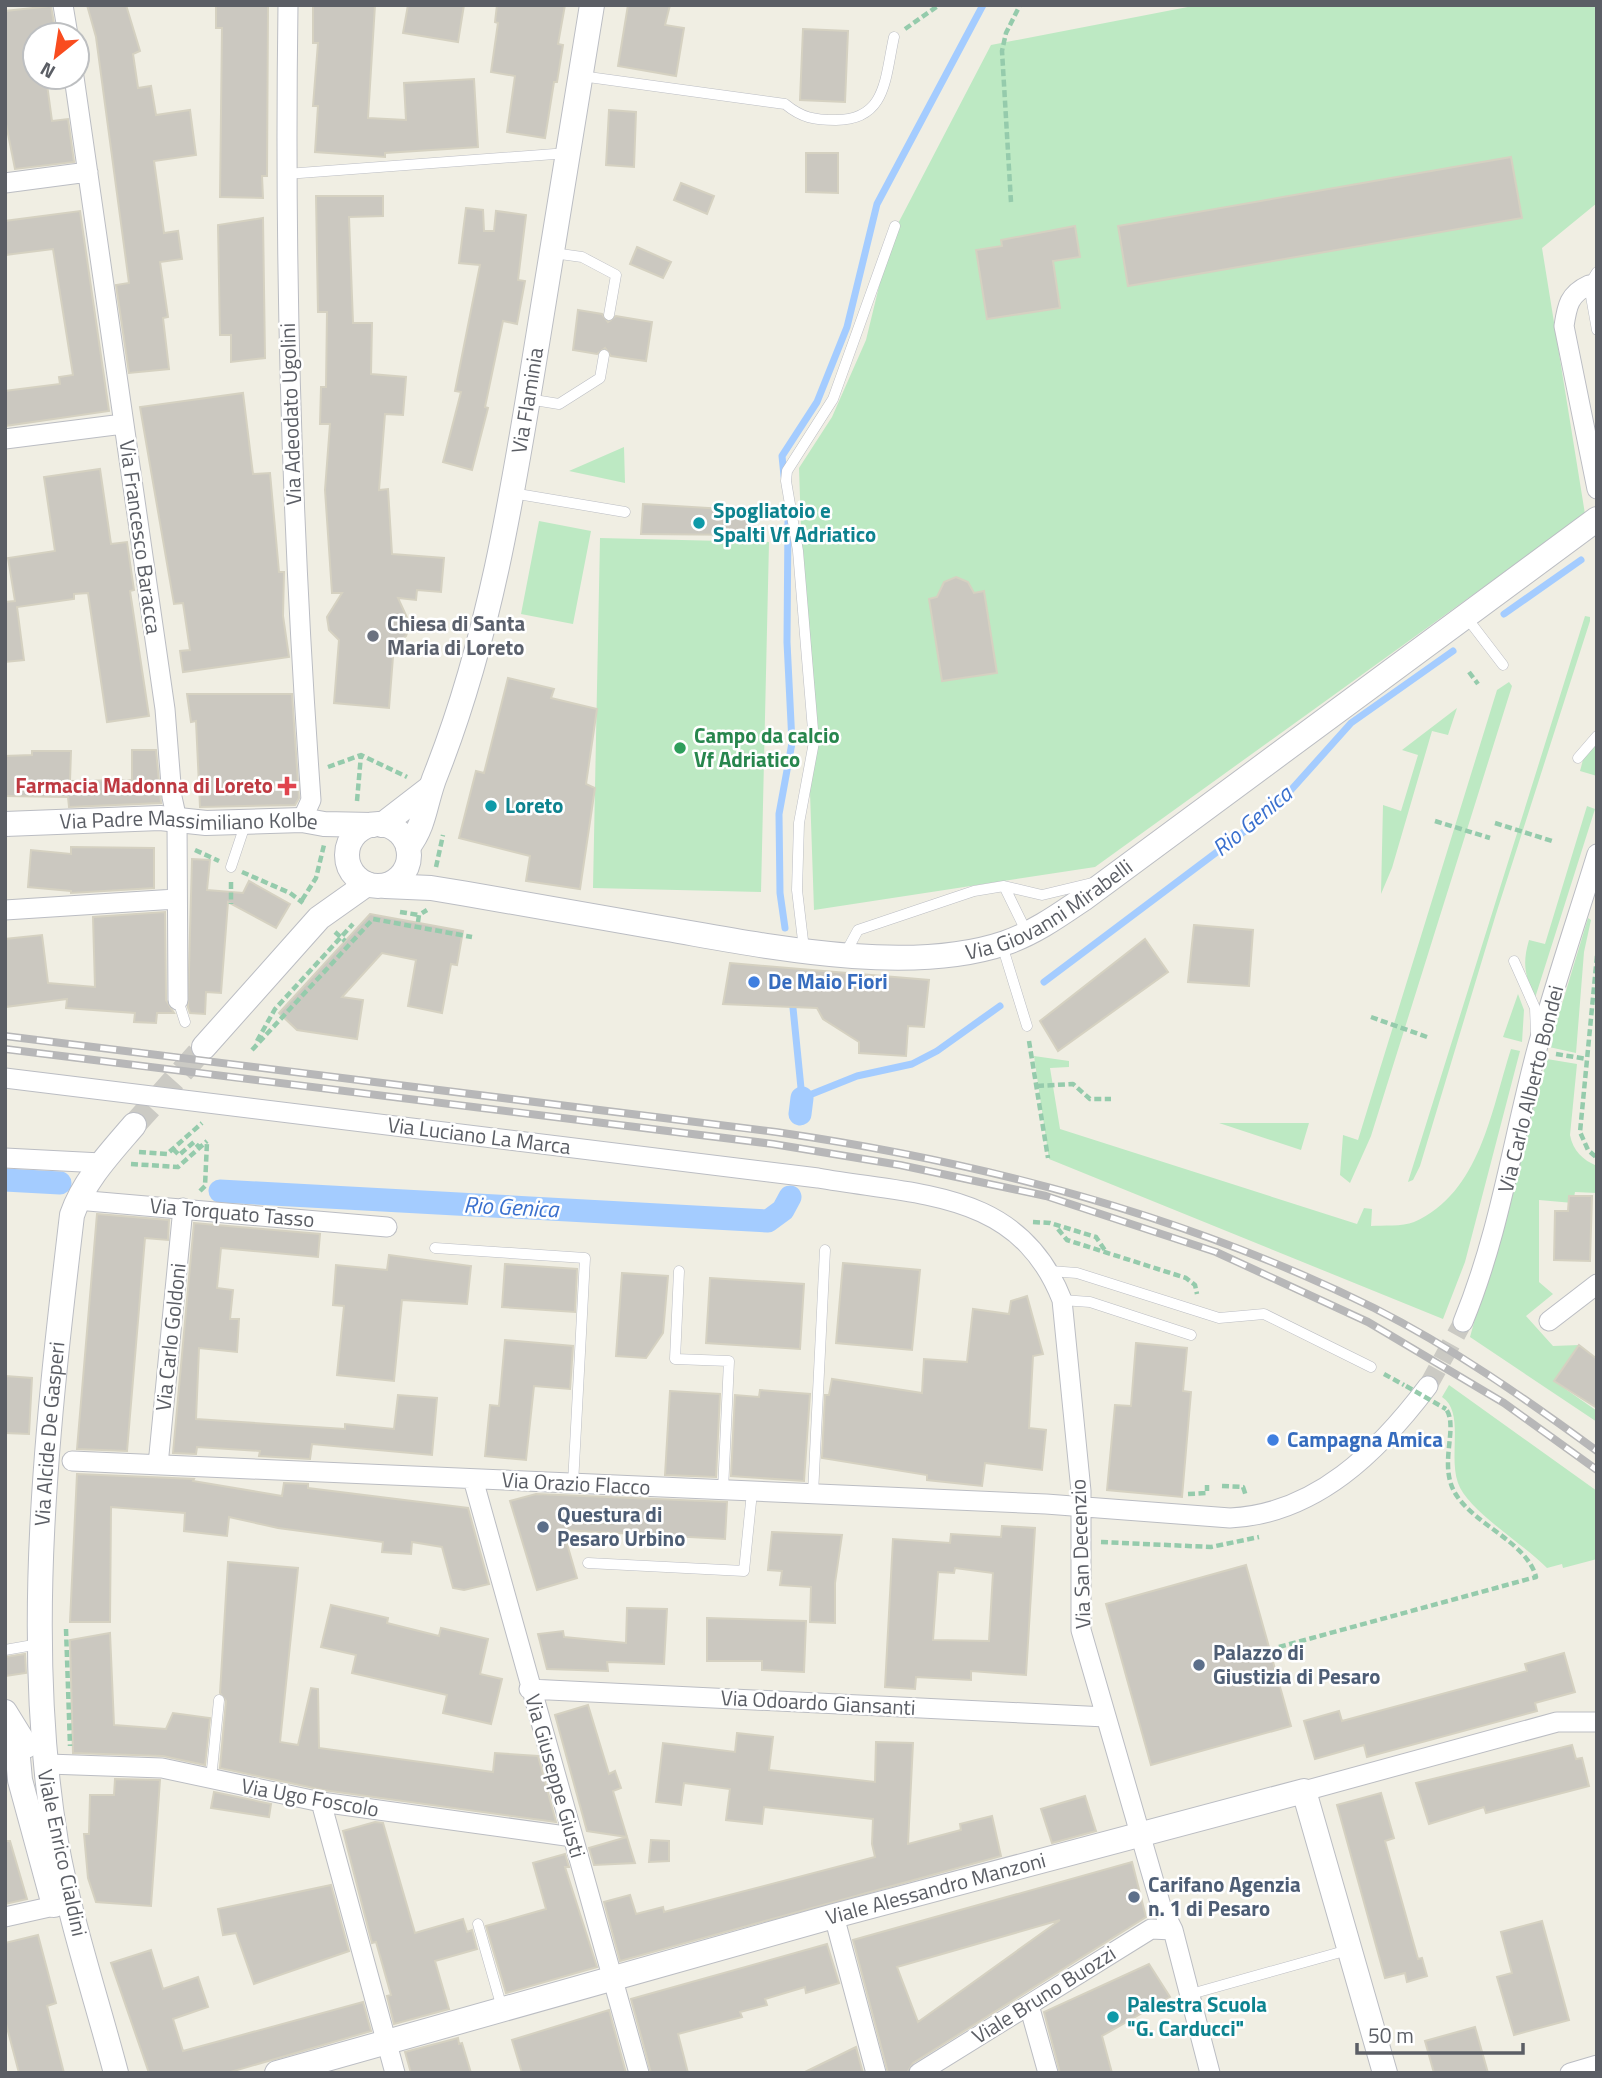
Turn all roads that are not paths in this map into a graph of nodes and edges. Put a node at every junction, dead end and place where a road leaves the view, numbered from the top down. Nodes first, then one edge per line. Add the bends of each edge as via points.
1 (288, 5) edge
2 (592, 5) edge
3 (894, 37) road end
4 (581, 76) junction
5 (76, 91) edge
6 (568, 153) junction
7 (88, 172) junction
8 (286, 174) junction
9 (5, 183) edge
10 (895, 226) dead end
11 (552, 253) junction
12 (1593, 278) edge
13 (609, 315) dead end
14 (1597, 330) edge
15 (604, 355) dead end
16 (528, 399) junction
17 (123, 424) junction
18 (5, 439) edge
19 (1597, 489) edge
20 (512, 493) junction
21 (625, 512) dead end
22 (1597, 519) edge
23 (1597, 531) edge
24 (1562, 543) junction
25 (1465, 616) junction
26 (1503, 665) dead end
27 (1597, 736) edge
28 (1578, 758) dead end
29 (421, 784) junction
30 (177, 820) junction
31 (302, 820) junction
32 (246, 821) junction
33 (5, 824) edge
34 (377, 825) junction
35 (408, 849) junction
36 (1597, 854) edge
37 (231, 867) road end
38 (1111, 878) junction
39 (376, 885) junction
40 (1004, 886) junction
41 (431, 888) junction
42 (176, 899) junction
43 (5, 910) edge
44 (1028, 934) junction
45 (1002, 944) junction
46 (804, 949) junction
47 (845, 954) junction
48 (1514, 961) dead end
49 (178, 1000) joint
50 (185, 1022) dead end
51 (1027, 1026) road end
52 (204, 1046) tunnel mouth
53 (1544, 1051) junction
54 (5, 1078) edge
55 (134, 1125) tunnel mouth
56 (5, 1157) edge
57 (101, 1163) junction
58 (78, 1200) junction
59 (951, 1201) joint
60 (183, 1208) junction
61 (387, 1227) dead end
62 (435, 1248) dead end
63 (825, 1250) dead end
64 (679, 1271) dead end
65 (1050, 1271) junction
66 (1597, 1284) edge
67 (1062, 1300) junction
68 (1549, 1321) dead end
69 (1462, 1322) tunnel mouth
70 (1191, 1335) dead end
71 (1371, 1367) road end
72 (1427, 1386) tunnel mouth
73 (72, 1461) dead end
74 (158, 1465) junction
75 (472, 1479) junction
76 (573, 1484) junction
77 (723, 1490) junction
78 (751, 1492) junction
79 (813, 1494) junction
80 (1080, 1506) junction
81 (589, 1563) dead end
82 (42, 1643) junction
83 (5, 1650) edge
84 (529, 1689) junction
85 (219, 1700) dead end
86 (5, 1712) edge
87 (1106, 1717) junction
88 (1597, 1721) edge
89 (16, 1736) junction
90 (59, 1761) junction
91 (13, 1778) edge
92 (211, 1780) junction
93 (1304, 1791) junction
94 (321, 1802) junction
95 (1141, 1835) junction
96 (573, 1837) junction
97 (56, 1840) junction
98 (54, 1906) junction
99 (834, 1916) junction
100 (5, 1917) edge
101 (478, 1924) dead end
102 (1173, 1930) junction
103 (1349, 1949) junction
104 (612, 1979) junction
105 (1191, 1994) junction
106 (1029, 2005) junction
107 (502, 2009) junction
108 (387, 2042) junction
109 (1597, 2065) edge
110 (100, 2073) edge
111 (117, 2073) edge
112 (277, 2073) edge
113 (395, 2073) edge
114 (639, 2073) edge
115 (876, 2073) edge
116 (919, 2073) edge
117 (1048, 2073) edge
118 (1210, 2073) edge
119 (1385, 2073) edge
120 (1570, 2073) edge

1 - 8 street, Via Adeodato Ugolini
2 - 4 street, Via Flaminia
3 - 4 lane via 880,96 869,113 852,120 814,120 785,104
4 - 6 street, Via Flaminia
5 - 7 street, Via Francesco Baracca
6 - 8 lane
6 - 11 street, Via Flaminia
7 - 9 street
7 - 17 street, Via Francesco Baracca
8 - 31 street, Via Adeodato Ugolini via 288,382 311,800
10 - 46 lane via 833,399 787,471 814,741 799,823 797,890
11 - 13 lane via 582,257 616,275
11 - 16 street, Via Flaminia
12 - 14 lane
12 - 19 street via 1567,304 1564,326
15 - 16 lane via 600,378 559,404
16 - 20 street, Via Flaminia
17 - 18 street
17 - 30 street, Via Francesco Baracca
20 - 21 lane
20 - 29 street, Via Flaminia via 454,729
22 - 24 street, Via Giovanni Mirabelli
23 - 24 street, Via Giovanni Mirabelli
24 - 25 street, Via Giovanni Mirabelli
25 - 26 lane
25 - 38 street, Via Giovanni Mirabelli
27 - 28 lane
29 - 34 street
29 - 35 street, Via Flaminia via 422,826
30 - 32 street, Via Padre Massimiliano Kolbe
30 - 33 street, Via Padre Massimiliano Kolbe
30 - 42 street, Via Francesco Baracca
31 - 32 street, Via Padre Massimiliano Kolbe
31 - 34 street, Via Padre Massimiliano Kolbe
32 - 37 lane
34 - 35 street via 393,829
34 - 39 street via 355,835 347,853 352,872
35 - 39 street via 403,873
35 - 41 street
36 - 53 street, Via Carlo Alberto Bondei
38 - 40 lane via 1042,895
38 - 44 street, Via Giovanni Mirabelli
39 - 41 street, Via Giovanni Mirabelli
39 - 52 street via 319,918
40 - 44 lane
40 - 47 lane via 974,891 858,930
41 - 46 street, Via Giovanni Mirabelli
42 - 43 street
42 - 49 street, Via Francesco Baracca
44 - 45 street, Via Giovanni Mirabelli
45 - 47 street, Via Giovanni Mirabelli via 949,955
45 - 51 lane
46 - 47 street, Via Giovanni Mirabelli
48 - 53 lane via 1535,1008
49 - 50 lane
53 - 69 street, Via Carlo Alberto Bondei via 1483,1275
54 - 59 street, Via Luciano La Marca via 818,1178
55 - 57 street, Via Alcide De Gasperi
56 - 57 street
57 - 58 street, Via Alcide De Gasperi
58 - 60 street, Via Torquato Tasso
58 - 82 street, Via Alcide De Gasperi via 72,1215 50,1440
59 - 65 street, Via San Decenzio via 1004,1222 1029,1243
60 - 61 street, Via Torquato Tasso
60 - 74 street, Via Carlo Goldoni
62 - 76 lane via 585,1258
63 - 79 lane
64 - 77 lane via 675,1359 729,1362
65 - 67 street, Via San Decenzio
65 - 71 lane via 1077,1272 1219,1318 1265,1314
66 - 68 street
67 - 70 lane via 1090,1302
67 - 80 street, Via San Decenzio
72 - 80 street via 1368,1456 1286,1508 1256,1517 1230,1518
73 - 74 street, Via Orazio Flacco
74 - 75 street, Via Orazio Flacco
75 - 76 street, Via Orazio Flacco
75 - 84 street, Via Giuseppe Giusti
76 - 77 street, Via Orazio Flacco
77 - 78 street, Via Orazio Flacco
78 - 79 street, Via Orazio Flacco
78 - 81 lane via 744,1571
79 - 80 street, Via Orazio Flacco
80 - 87 street, Via San Decenzio via 1081,1630
82 - 83 lane
82 - 90 street, Via Alcide De Gasperi
84 - 87 street, Via Odoardo Giansanti
84 - 96 street, Via Giuseppe Giusti
85 - 92 lane
86 - 89 street
87 - 95 street, Via San Decenzio
88 - 93 street, Viale Alessandro Manzoni via 1557,1722
89 - 90 street, Viale Enrico Cialdini
89 - 91 street, Viale Enrico Cialdini
90 - 92 street, Via Ugo Foscolo via 162,1768
90 - 97 street, Viale Enrico Cialdini
91 - 97 street via 32,1787 40,1798
91 - 98 street, Viale Enrico Cialdini
92 - 94 street, Via Ugo Foscolo
93 - 95 street, Viale Alessandro Manzoni
93 - 103 street
94 - 96 street, Via Ugo Foscolo
94 - 108 street
95 - 99 street, Viale Alessandro Manzoni
95 - 102 street, Via San Decenzio via 1161,1906
96 - 104 street, Via Giuseppe Giusti
97 - 111 street, Viale Enrico Cialdini
98 - 100 street
98 - 110 street, Viale Enrico Cialdini
99 - 104 street, Viale Alessandro Manzoni
99 - 115 street
101 - 107 lane
102 - 105 street, Via San Decenzio
102 - 106 street, Viale Bruno Buozzi via 1151,1929
103 - 105 lane
103 - 119 street
104 - 107 street, Viale Alessandro Manzoni
104 - 114 street, Via Giuseppe Giusti
105 - 118 street, Via San Decenzio
106 - 116 street, Viale Bruno Buozzi
106 - 117 street
107 - 108 street, Viale Alessandro Manzoni
108 - 112 street, Viale Alessandro Manzoni
108 - 113 street
109 - 120 street

